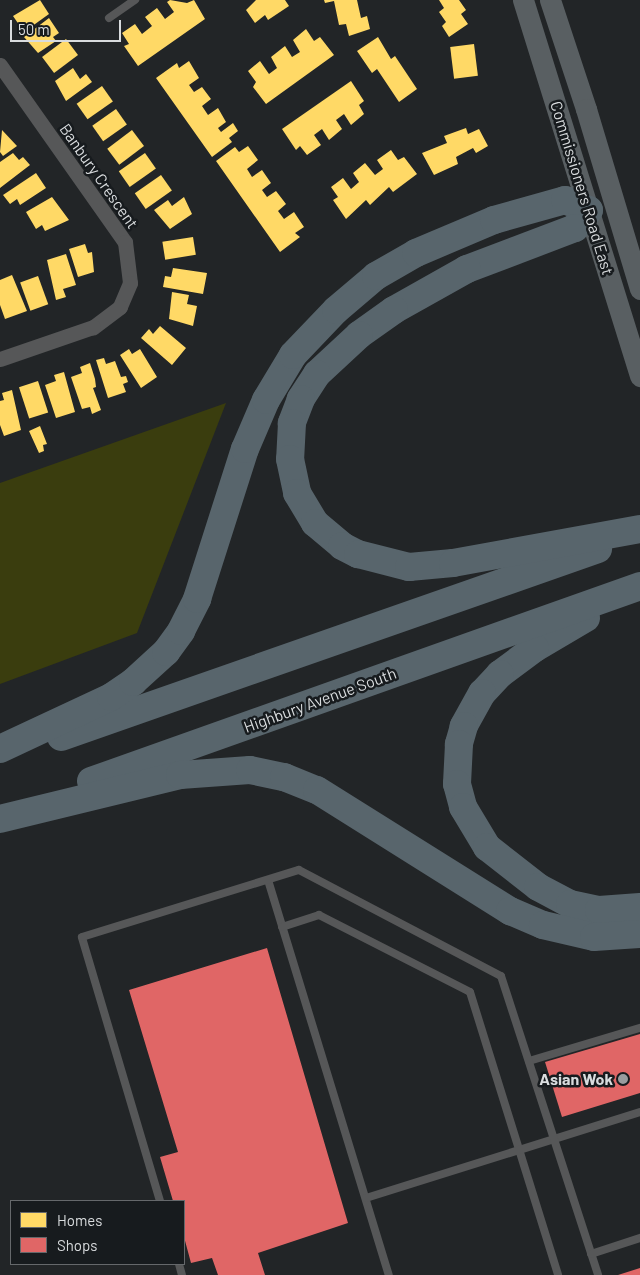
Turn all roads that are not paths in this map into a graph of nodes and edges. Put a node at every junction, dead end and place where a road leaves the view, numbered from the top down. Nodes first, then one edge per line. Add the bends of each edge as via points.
1 (134, 0) edge
2 (523, 0) edge
3 (550, 0) edge
4 (109, 18) dead end
5 (0, 65) edge
6 (614, 201) junction
7 (589, 210) junction
8 (640, 289) edge
9 (0, 359) edge
10 (640, 376) edge
11 (640, 529) edge
12 (640, 534) edge
13 (640, 586) edge
14 (640, 591) edge
15 (0, 749) edge
16 (0, 758) edge
17 (0, 814) edge
18 (0, 818) edge
19 (268, 880) junction
20 (640, 907) edge
21 (282, 927) junction
22 (640, 934) edge
23 (640, 1028) edge
24 (529, 1061) junction
25 (640, 1112) edge
26 (554, 1138) junction
27 (518, 1149) junction
28 (366, 1198) junction
29 (160, 1200) edge
30 (640, 1238) edge
31 (591, 1254) junction
32 (389, 1275) edge
33 (558, 1275) edge
34 (598, 1275) edge

1 - 4 lane
2 - 7 main road, Commissioners Road East
3 - 6 main road, Commissioners Road East
5 - 9 street, Banbury Crescent via 125,242 130,283 120,307 93,327
6 - 7 main road
6 - 8 main road, Commissioners Road East
7 - 10 main road, Commissioners Road East
7 - 11 highway via 575,228 510,250 432,287 359,335 329,363 301,398 292,423 294,485 315,523 342,546 358,554 409,567 453,563
7 - 15 highway via 565,200 454,236 376,276 336,310 293,354 266,400 246,448 197,600 166,652 134,682 111,696
12 - 16 highway
13 - 17 highway, Highbury Avenue South
14 - 20 highway via 535,648 500,674 482,693 464,726 456,764 457,784 464,807 487,847 502,862 538,888 570,904 599,910
18 - 22 highway via 180,776 250,770 284,777 317,790 510,911 543,925 594,937
19 - 21 lane
19 - 24 lane via 299,870 501,976
19 - 29 lane via 82,937
21 - 27 lane via 320,915 470,992
21 - 28 lane
23 - 24 lane
24 - 26 lane
25 - 26 lane
26 - 27 lane
26 - 31 lane
27 - 28 lane
27 - 33 lane
28 - 32 lane
30 - 31 lane
31 - 34 lane

